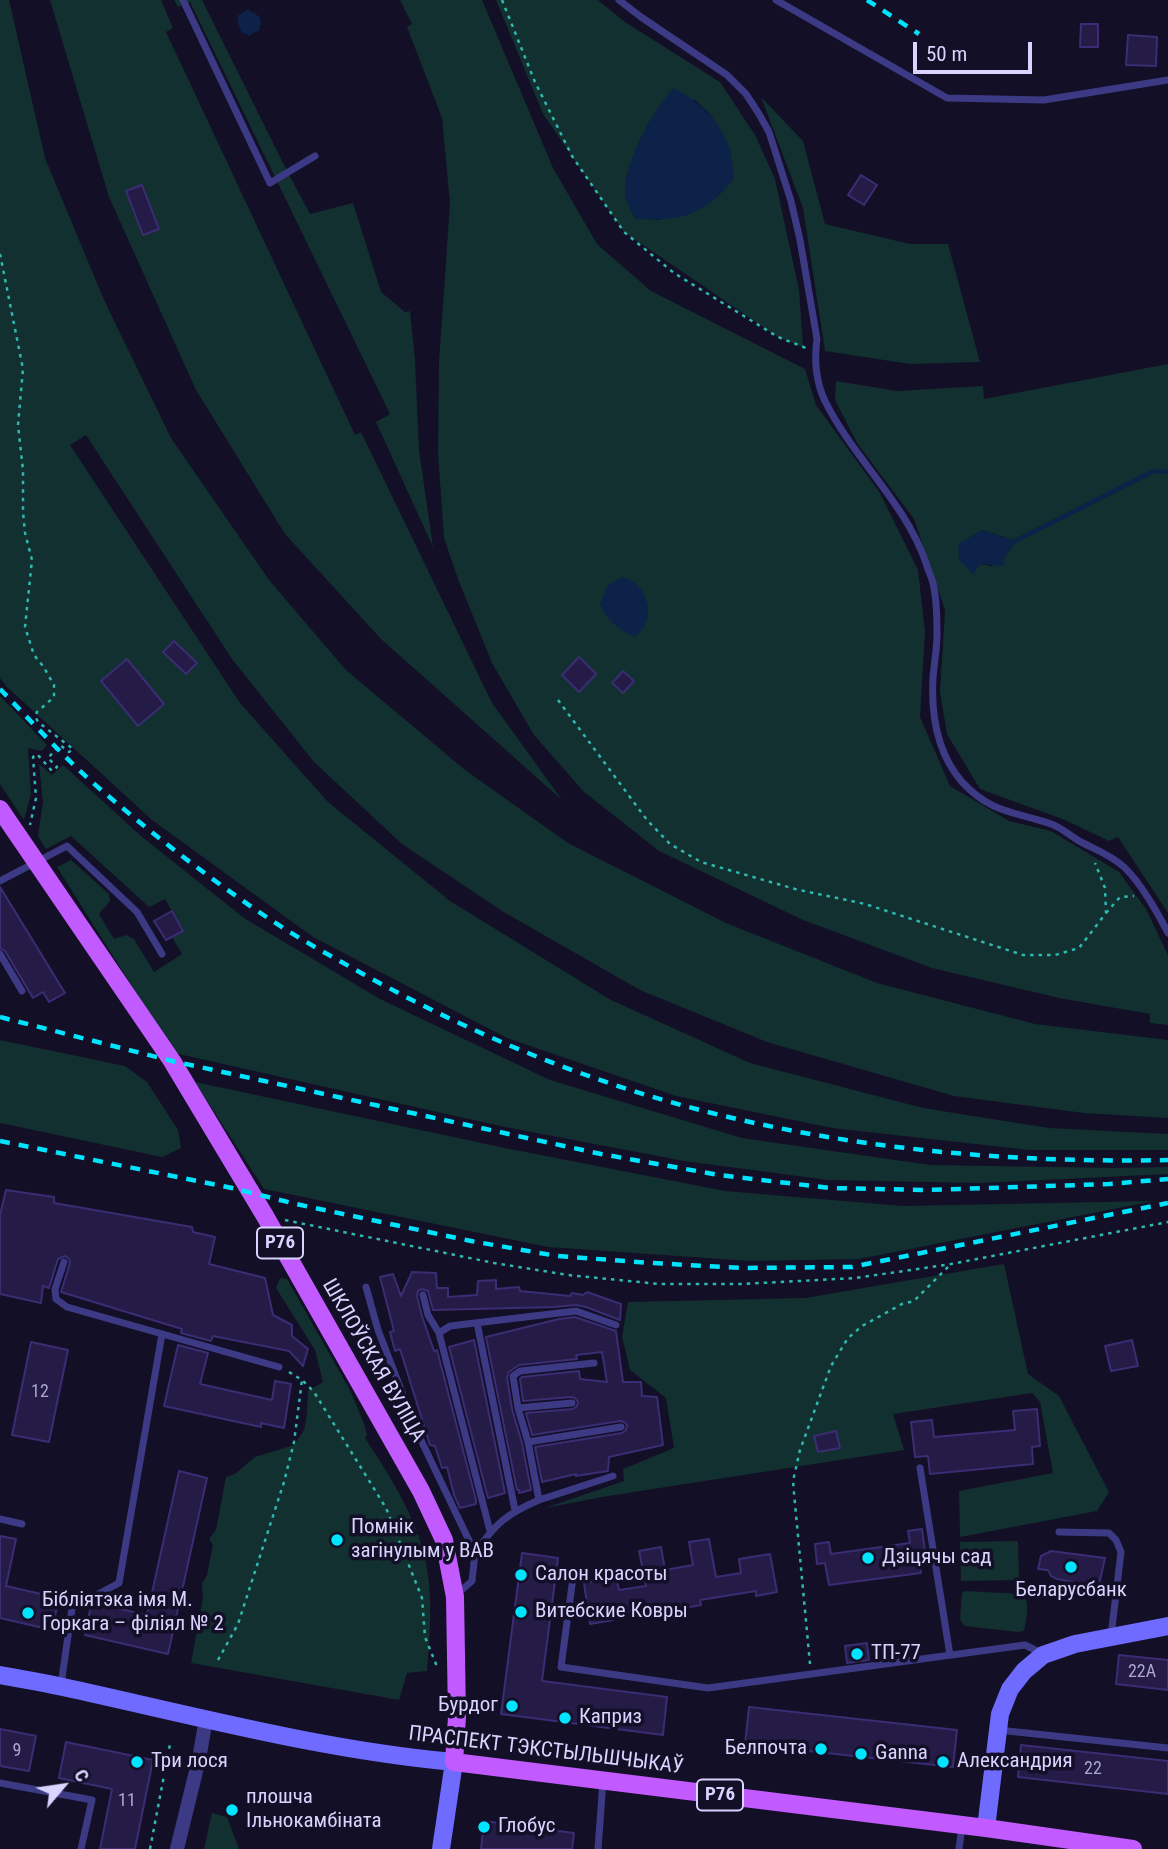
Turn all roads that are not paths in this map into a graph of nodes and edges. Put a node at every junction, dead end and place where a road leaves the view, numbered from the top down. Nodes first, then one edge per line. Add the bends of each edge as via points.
1 (183, 0) edge
2 (619, 0) edge
3 (776, 0) edge
4 (1168, 80) edge
5 (315, 156) dead end
6 (0, 809) edge
7 (35, 861) junction
8 (0, 881) edge
9 (1168, 933) edge
10 (0, 954) edge
11 (162, 954) dead end
12 (22, 991) dead end
13 (64, 1262) dead end
14 (366, 1287) dead end
15 (423, 1295) dead end
16 (477, 1323) junction
17 (616, 1325) dead end
18 (439, 1332) junction
19 (162, 1334) junction
20 (594, 1363) dead end
21 (279, 1367) road end
22 (572, 1403) dead end
23 (518, 1408) junction
24 (621, 1427) dead end
25 (528, 1441) junction
26 (920, 1468) dead end
27 (613, 1476) dead end
28 (539, 1500) junction
29 (515, 1510) junction
30 (0, 1519) edge
31 (22, 1524) dead end
32 (490, 1531) junction
33 (1059, 1532) dead end
34 (475, 1553) junction
35 (574, 1570) dead end
36 (455, 1597) junction
37 (1168, 1626) edge
38 (1111, 1637) junction
39 (950, 1655) junction
40 (1043, 1655) junction
41 (0, 1675) edge
42 (61, 1686) junction
43 (206, 1719) junction
44 (998, 1730) junction
45 (1168, 1748) edge
46 (454, 1762) junction
47 (603, 1781) junction
48 (0, 1783) edge
49 (962, 1825) junction
50 (986, 1829) junction
51 (81, 1849) edge
52 (177, 1849) edge
53 (442, 1849) edge
54 (598, 1849) edge
55 (959, 1849) edge
56 (1133, 1849) edge

1 - 5 lane via 271,183
2 - 9 lane via 727,75 746,94 769,132 800,240 821,389 843,431 910,531 934,588 933,716 945,755 961,780 985,802 1059,827 1120,864
3 - 4 lane via 947,98 1044,100
6 - 7 main road, ШКЛОЎСКАЯ ВУЛІЦА / Р76
7 - 8 lane
7 - 11 lane via 67,846 137,912
7 - 36 main road, ШКЛОЎСКАЯ ВУЛІЦА / Р76 via 172,1061 265,1216 421,1491 444,1539
10 - 12 lane
13 - 19 lane via 55,1289 57,1299 67,1307
14 - 34 lane via 419,1436
15 - 18 lane
16 - 17 lane via 576,1311
16 - 18 lane
16 - 29 lane
18 - 32 lane
19 - 21 lane
19 - 42 lane via 119,1583 72,1608
20 - 23 lane via 520,1371 513,1376
22 - 23 lane
23 - 25 lane
24 - 25 lane
25 - 28 lane
26 - 39 lane
27 - 28 lane
28 - 29 lane
29 - 32 lane
30 - 31 lane
32 - 34 lane
33 - 38 lane via 1109,1533 1116,1540 1121,1552
34 - 36 lane via 472,1581
35 - 39 lane via 561,1667 708,1688
36 - 46 main road, ШКЛОЎСКАЯ ВУЛІЦА / Р76
37 - 38 street
38 - 40 street
39 - 40 lane via 1025,1645
40 - 44 street via 1010,1689
41 - 42 street, ПРАСПЕКТ ТЭКСТЫЛЬШЧЫКАЎ
42 - 43 street, ПРАСПЕКТ ТЭКСТЫЛЬШЧЫКАЎ
43 - 46 street, ПРАСПЕКТ ТЭКСТЫЛЬШЧЫКАЎ via 342,1747
43 - 52 street
44 - 45 lane
44 - 50 street
46 - 47 main road, ПРАСПЕКТ ТЭКСТЫЛЬШЧЫКАЎ / Р76
46 - 53 street
47 - 49 main road, ПРАСПЕКТ ТЭКСТЫЛЬШЧЫКАЎ / Р76
47 - 54 lane
48 - 51 lane via 92,1800
49 - 50 main road, ПРАСПЕКТ ТЭКСТЫЛЬШЧЫКАЎ / Р76
49 - 55 lane
50 - 56 main road, ПРАСПЕКТ ТЭКСТЫЛЬШЧЫКАЎ / Р76

